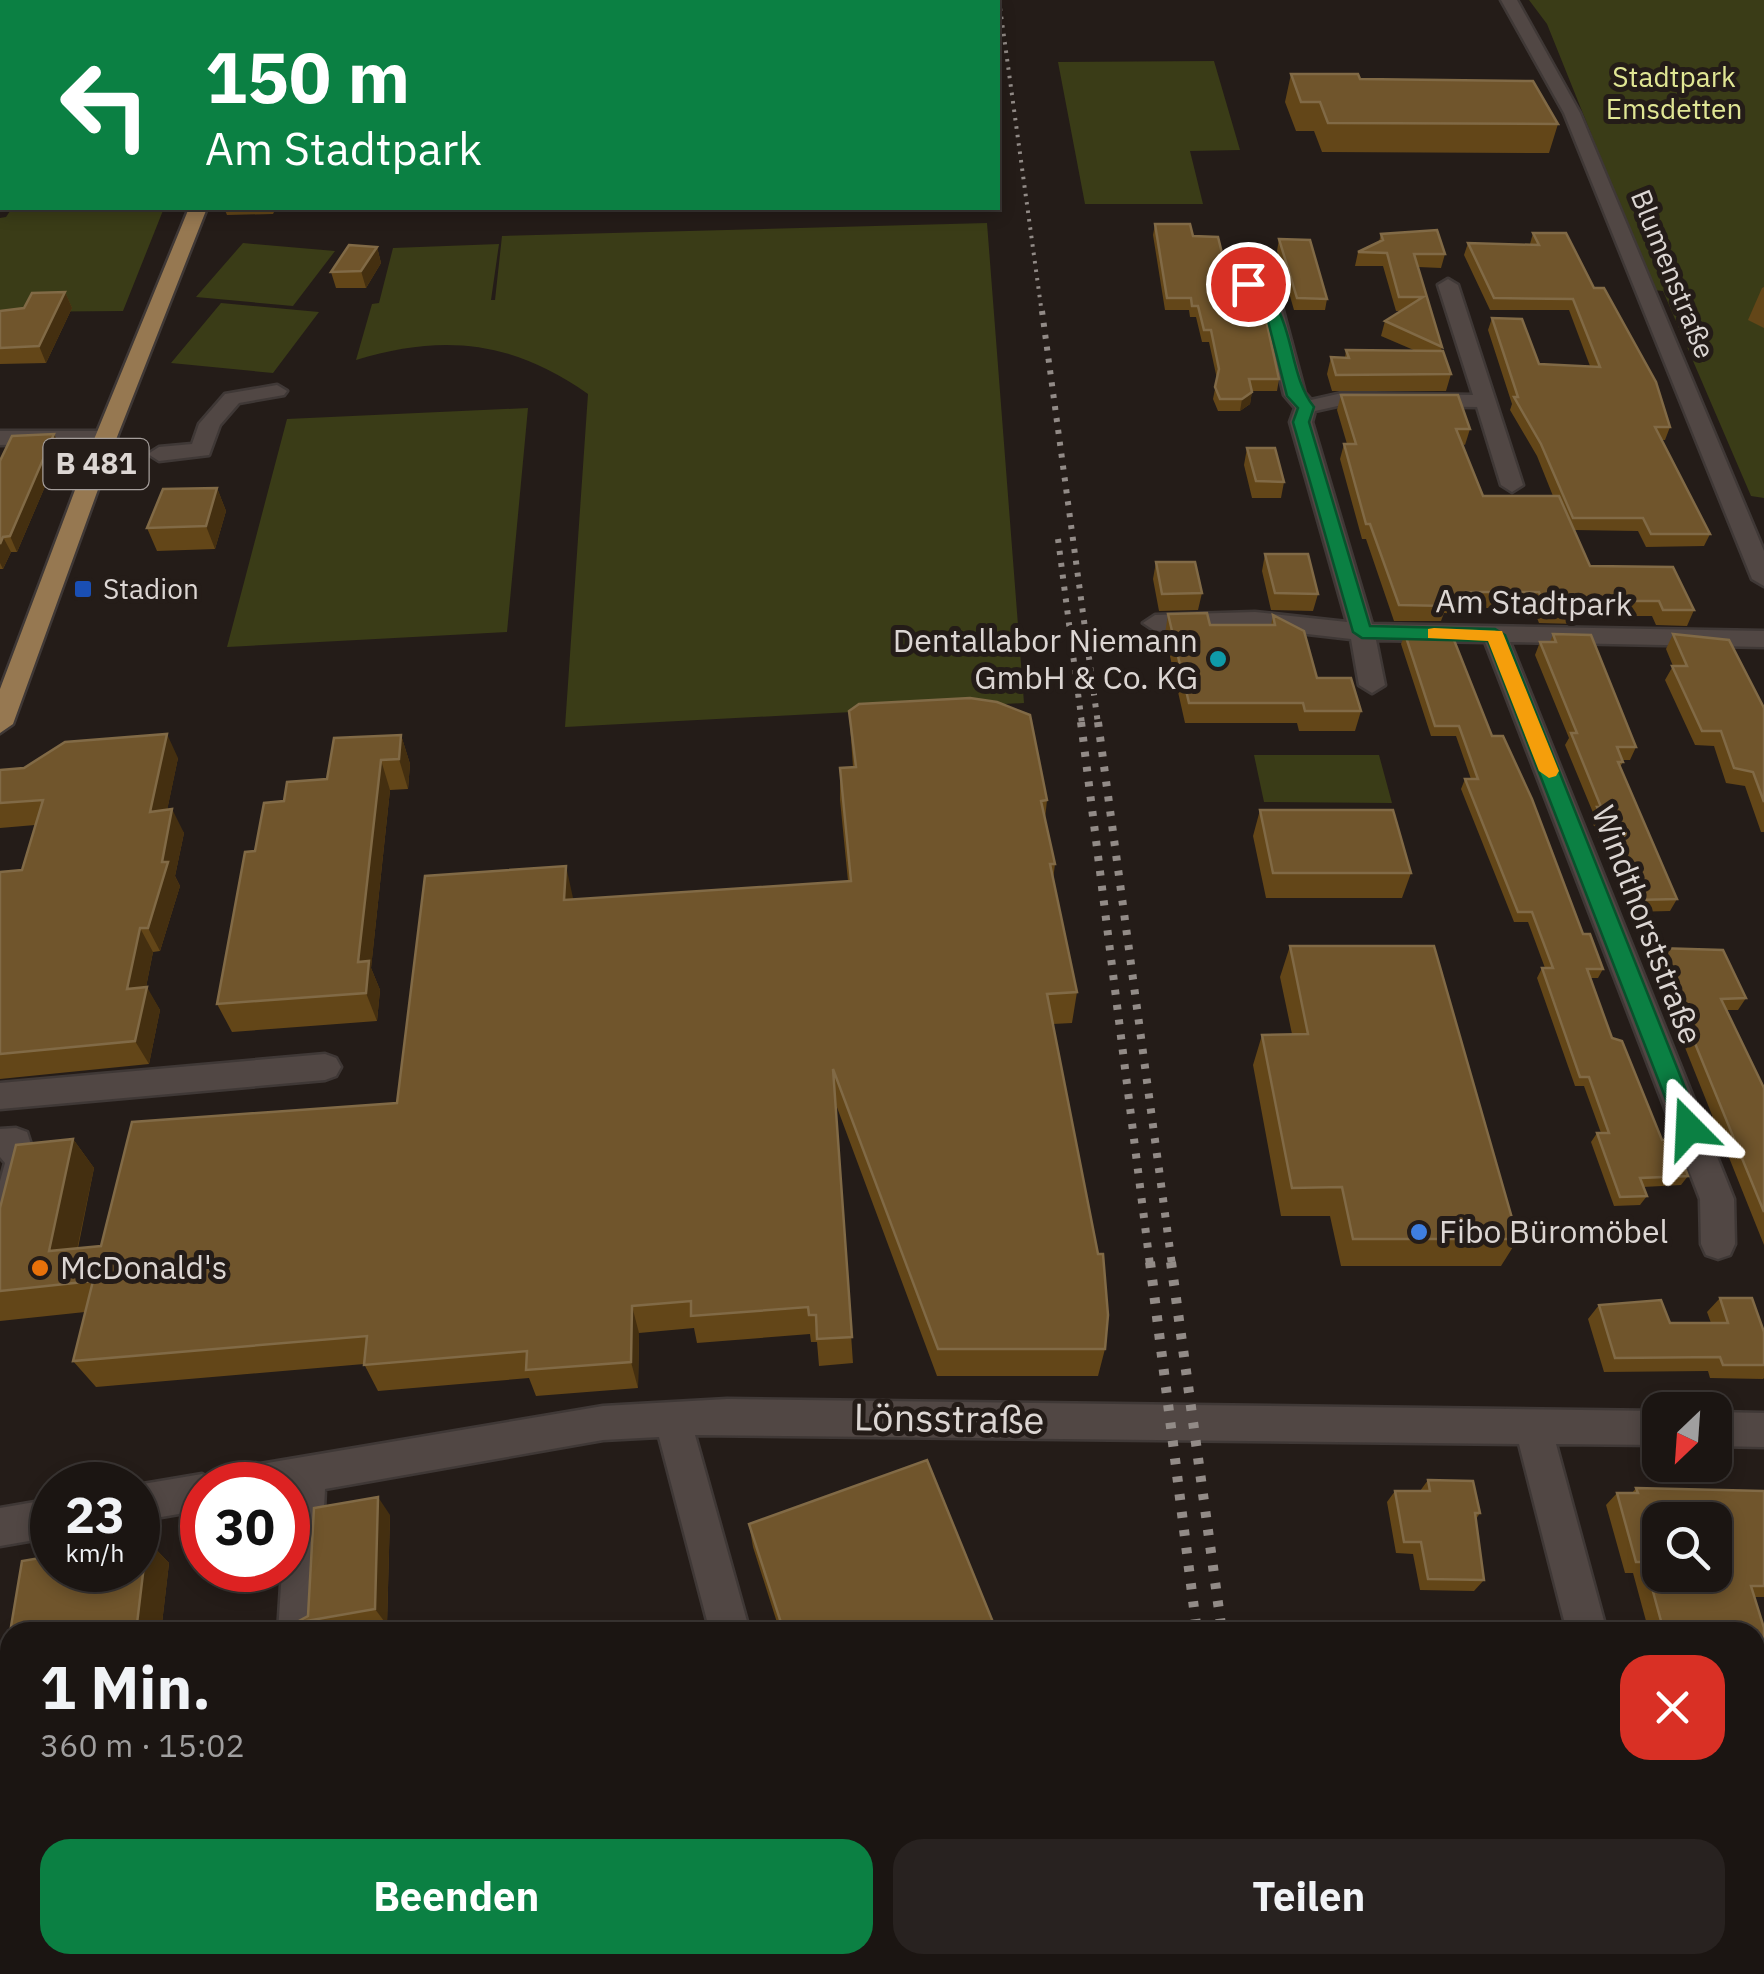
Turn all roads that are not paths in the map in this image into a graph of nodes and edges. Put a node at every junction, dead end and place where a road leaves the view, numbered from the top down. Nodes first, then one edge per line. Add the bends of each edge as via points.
1 (1509, 0) edge
2 (197, 210) edge
3 (1248, 284) dead end
4 (1448, 284) dead end
5 (277, 391) dead end
6 (1484, 401) junction
7 (1306, 407) junction
8 (106, 437) junction
9 (0, 438) edge
10 (159, 454) dead end
11 (1512, 486) dead end
12 (1764, 579) edge
13 (1155, 622) dead end
14 (1362, 632) junction
15 (1495, 635) junction
16 (1764, 639) edge
17 (1372, 685) dead end
18 (0, 724) edge
19 (325, 1067) dead end
20 (0, 1096) edge
21 (0, 1144) edge
22 (1718, 1244) dead end
23 (0, 1247) edge
24 (672, 1419) junction
25 (1533, 1426) junction
26 (1642, 1428) edge
27 (1732, 1429) edge
28 (1764, 1430) edge
29 (310, 1473) edge
30 (30, 1522) edge
31 (0, 1527) edge
32 (300, 1592) edge
33 (299, 1622) edge
34 (727, 1622) edge
35 (1583, 1622) edge

1 - 12 street, Blumenstraße via 1572,113
2 - 8 main road, B 481
3 - 7 street via 1272,307 1295,396
4 - 6 street
5 - 10 street via 232,398 210,424 200,450
6 - 7 street via 1342,399
6 - 11 street
7 - 14 street via 1301,422
8 - 9 street
8 - 18 main road, B 481
13 - 14 street, Am Stadtpark via 1255,620
14 - 15 street, Am Stadtpark
14 - 17 street
15 - 16 street, Am Stadtpark
15 - 22 street, Windthorststraße via 1717,1198
19 - 20 street
21 - 23 street via 16,1142 21,1163
24 - 25 street, Lönsstraße
24 - 29 street, Lönsstraße via 603,1422
24 - 34 street
25 - 26 street, Lönsstraße
25 - 35 street
27 - 28 street
30 - 31 street
32 - 33 street

